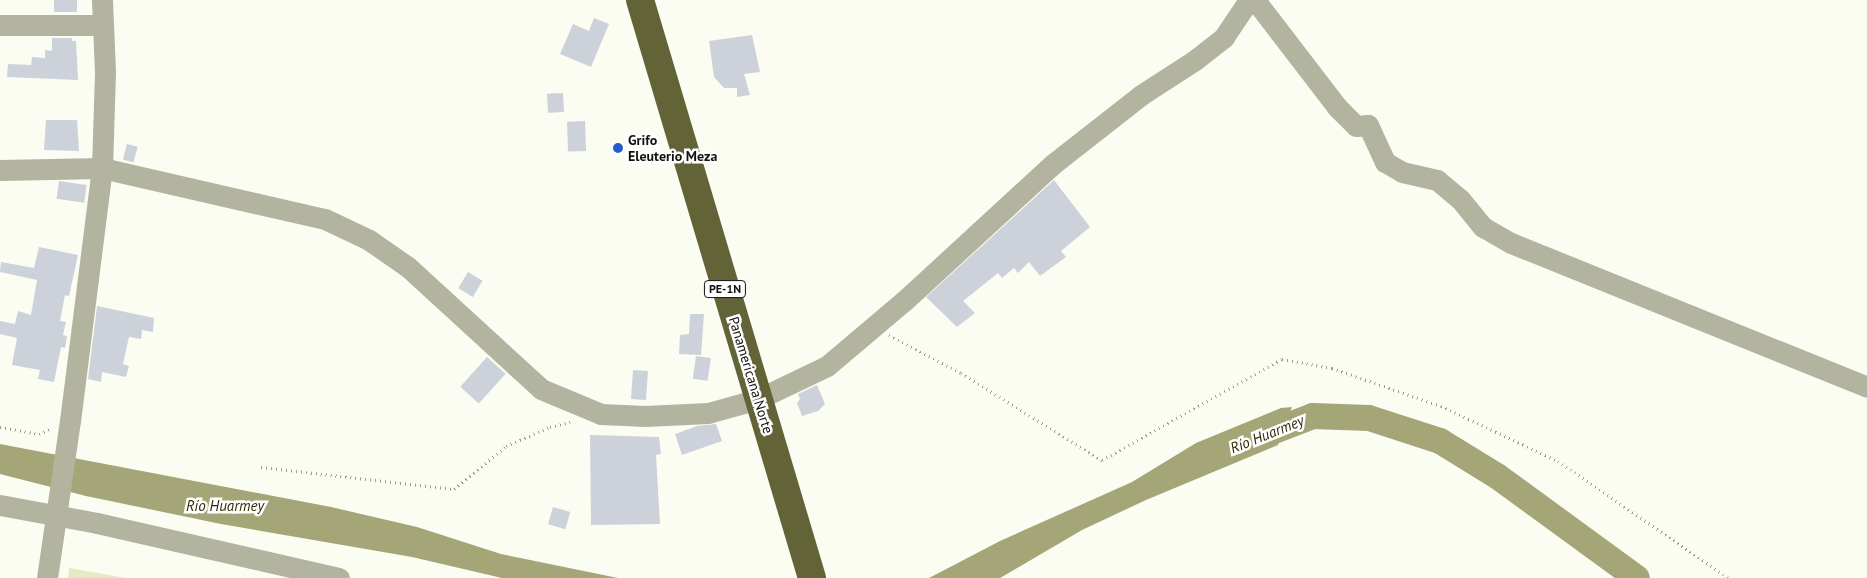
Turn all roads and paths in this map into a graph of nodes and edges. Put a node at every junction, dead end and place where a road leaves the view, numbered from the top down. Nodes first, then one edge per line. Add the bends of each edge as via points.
1 (102, 0) edge
2 (640, 0) edge
3 (1249, 0) edge
4 (1255, 0) edge
5 (0, 24) edge
6 (103, 25) junction
7 (102, 168) junction
8 (0, 170) edge
9 (870, 330) junction
10 (1867, 388) edge
11 (758, 399) junction
12 (601, 414) junction
13 (70, 421) junction
14 (0, 427) edge
15 (261, 467) dead end
16 (0, 505) edge
17 (56, 512) junction
18 (47, 578) edge
19 (338, 578) edge
20 (812, 578) edge
21 (1729, 578) edge

1 - 6 street
2 - 11 highway, Panamericana Norte / PE-1N
3 - 9 street via 1224,37 1141,95 1053,164
4 - 10 street via 1337,107 1356,126 1368,125 1385,162 1402,172 1437,180 1460,198 1483,227 1511,243
5 - 6 street
6 - 7 street
7 - 8 street
7 - 12 street via 325,219 370,240 408,267 541,389
7 - 13 street
9 - 11 street via 827,366
9 - 21 path via 889,335 961,374 1102,460 1282,359 1332,368 1441,406 1558,461
11 - 12 street via 708,413
11 - 20 highway, Panamericana Norte / PE-1N
12 - 15 path via 550,427 506,446 454,489
13 - 14 path via 39,434
13 - 17 street
16 - 17 street
17 - 18 street
17 - 19 street

